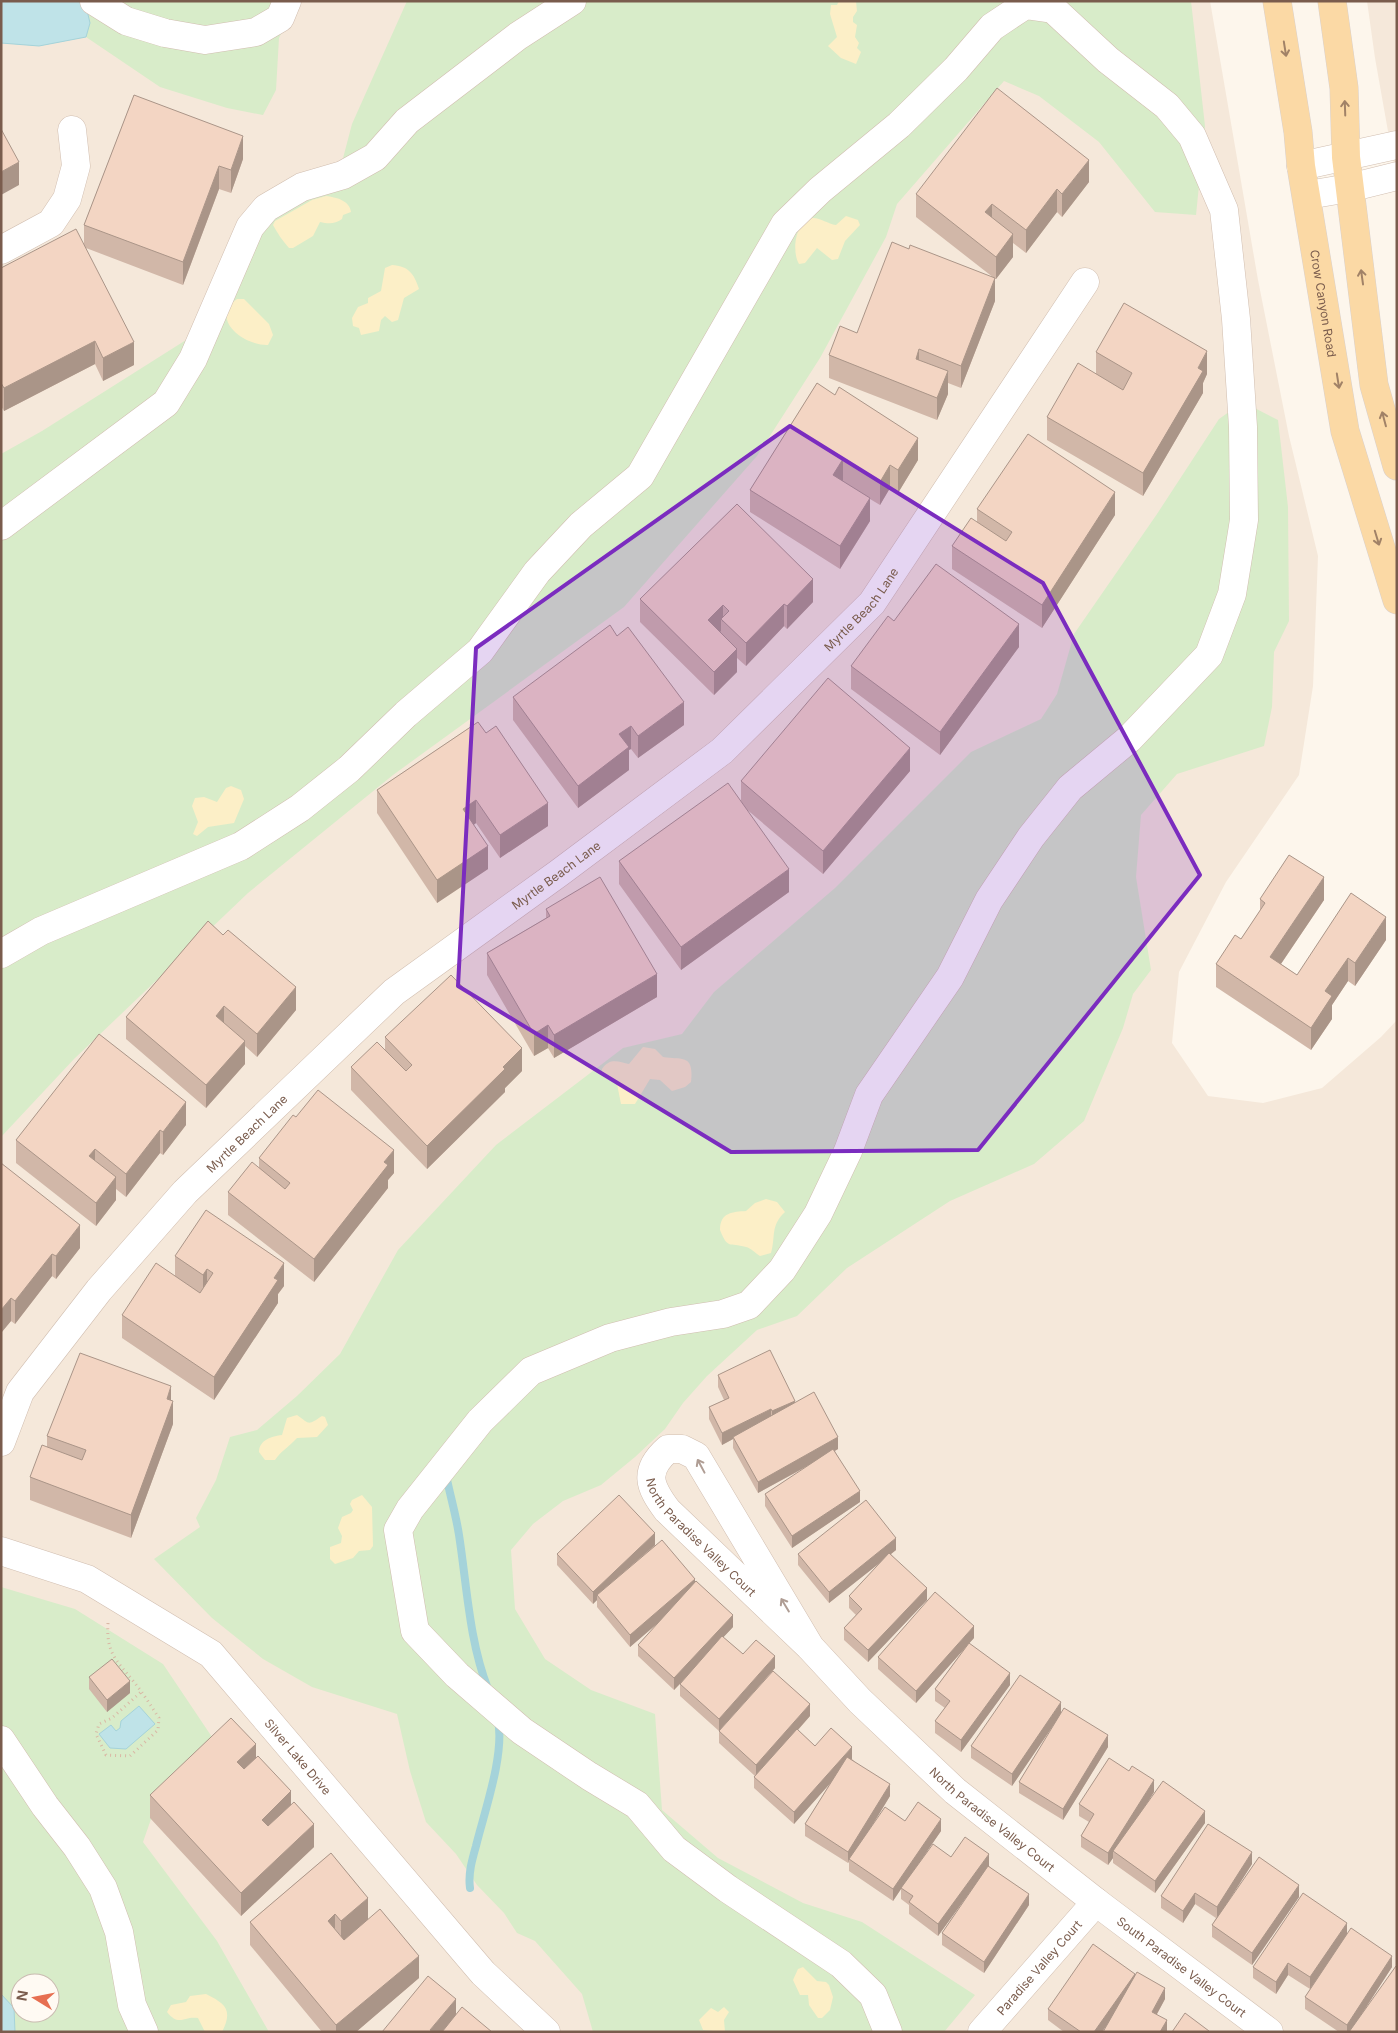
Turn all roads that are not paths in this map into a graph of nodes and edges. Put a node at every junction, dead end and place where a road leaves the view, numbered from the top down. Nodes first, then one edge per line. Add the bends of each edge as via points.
1 (94, 1) edge
2 (287, 1) edge
3 (572, 1) edge
4 (1277, 1) edge
5 (1332, 1) edge
6 (72, 130) dead end
7 (1397, 145) edge
8 (1346, 157) junction
9 (1301, 166) junction
10 (1397, 176) edge
11 (1349, 188) junction
12 (1308, 195) junction
13 (1, 250) edge
14 (1085, 282) dead end
15 (1397, 466) edge
16 (1, 526) edge
17 (1397, 600) edge
18 (1, 954) edge
19 (1, 1442) edge
20 (1, 1551) edge
21 (810, 1647) junction
22 (1, 1740) edge
23 (1096, 1902) junction
24 (144, 2032) edge
25 (546, 2032) edge
26 (888, 2032) edge
27 (982, 2032) edge
28 (1269, 2032) edge

1 - 2 street via 126,21 165,33 205,40 256,32 280,18
3 - 16 street via 518,36 408,120 375,156 343,175 302,187 266,208 250,226 192,359 166,403
4 -> 9 main road, Crow Canyon Road
8 -> 5 main road via 1344,88
6 - 13 street via 76,166 67,199 51,223
7 - 8 street
8 - 9 street
8 - 11 main road
9 - 12 main road, Crow Canyon Road
10 - 11 street
11 - 12 street
15 -> 11 main road via 1374,385 1369,325
12 -> 17 main road, Crow Canyon Road via 1346,431
14 - 19 street, Myrtle Beach Lane via 872,603 722,751 394,992 185,1192 99,1290 20,1392
18 - 26 street via 41,931 241,846 267,830 349,769 406,714 480,651 537,572 581,525 640,476 785,224 820,190 899,125 956,69 992,27 1024,5 1054,9 1108,60 1167,106 1192,136 1224,210 1243,427 1242,529 1232,594 1209,655 1129,739 1070,788 1031,837 989,900 950,977 869,1095 848,1152 818,1214 782,1270 749,1305 723,1314 671,1322 610,1338 531,1371 480,1421 398,1530 415,1631 457,1675 522,1731 637,1805 674,1849 728,1889 842,1964 874,1995
20 - 25 street, Silver Lake Drive via 87,1579 211,1654 483,1973
21 -> 21 street, North Paradise Valley Court via 696,1456 682,1449 668,1449 657,1459 651,1473 653,1491 667,1510
21 - 23 street, North Paradise Valley Court via 860,1701 955,1791
22 - 24 street via 103,1888 119,1932 132,2005
23 - 27 street, Paradise Valley Court
23 - 28 street, South Paradise Valley Court

